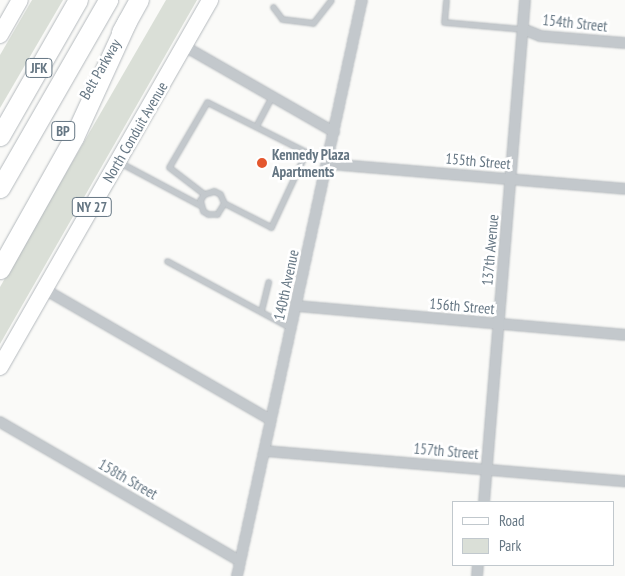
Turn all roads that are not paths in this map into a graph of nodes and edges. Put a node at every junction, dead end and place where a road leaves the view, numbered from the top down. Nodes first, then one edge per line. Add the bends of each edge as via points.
1 (20, 0) edge
2 (78, 0) edge
3 (108, 0) edge
4 (139, 0) edge
5 (210, 0) edge
6 (331, 0) edge
7 (362, 0) edge
8 (446, 0) edge
9 (525, 0) edge
10 (273, 7) dead end
11 (127, 21) junction
12 (523, 29) junction
13 (0, 35) edge
14 (625, 43) edge
15 (184, 46) junction
16 (272, 96) junction
17 (256, 126) junction
18 (334, 132) junction
19 (0, 136) edge
20 (118, 162) junction
21 (328, 164) junction
22 (511, 179) junction
23 (0, 188) edge
24 (625, 189) edge
25 (204, 194) junction
26 (224, 203) junction
27 (200, 205) junction
28 (0, 241) edge
29 (167, 261) dead end
30 (0, 269) edge
31 (268, 282) dead end
32 (44, 289) junction
33 (296, 306) junction
34 (261, 311) junction
35 (499, 324) junction
36 (292, 328) junction
37 (625, 335) edge
38 (0, 367) edge
39 (271, 420) junction
40 (0, 422) edge
41 (264, 451) junction
42 (486, 470) junction
43 (625, 482) edge
44 (484, 501) edge
45 (240, 561) junction
46 (237, 576) edge

1 - 13 main road
2 - 19 highway, JFK
3 - 23 highway, Belt Parkway / BP
4 - 11 highway, Belt Parkway / BP
5 - 15 main road, North Conduit Avenue / NY 27
6 - 10 lane via 312,24 282,19
7 - 18 street, 140th Avenue
8 - 12 lane via 444,22
9 - 12 street, 137th Avenue
11 - 28 highway, Belt Parkway / BP
11 - 30 highway via 74,137
12 - 14 street, 154th Street via 540,36
12 - 22 street, 137th Avenue
15 - 16 street
15 - 20 main road, North Conduit Avenue / NY 27
16 - 17 lane
16 - 18 street
17 - 25 lane via 207,102 169,167
17 - 26 lane via 306,152 271,227
18 - 21 street, 140th Avenue
20 - 27 lane
20 - 32 main road, North Conduit Avenue / NY 27
21 - 22 street, 155th Street
21 - 33 street, 140th Avenue
22 - 24 street, 155th Street
22 - 35 street, 137th Avenue
25 - 26 lane via 214,191 220,194
25 - 27 lane
26 - 27 lane via 221,210 213,215 203,211
29 - 34 lane
31 - 34 lane
32 - 38 main road, North Conduit Avenue / NY 27
32 - 39 street
33 - 35 street, 156th Street
33 - 36 street, 140th Avenue
34 - 36 lane
35 - 37 street, 156th Street
35 - 42 street, 137th Avenue
36 - 39 street, 140th Avenue
39 - 41 street, 140th Avenue
40 - 45 street, 158th Street
41 - 42 street, 157th Street
41 - 45 street, 140th Avenue
42 - 43 street, 157th Street
42 - 44 street, 137th Avenue
45 - 46 street, 140th Avenue

